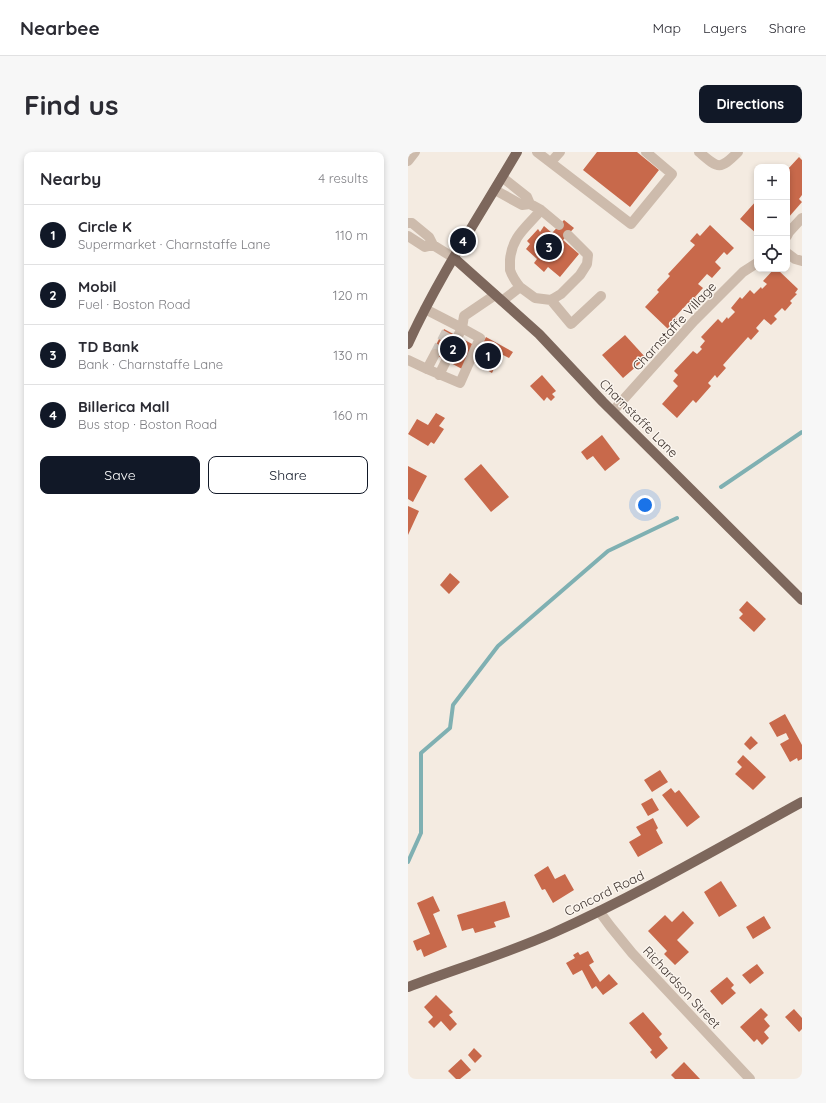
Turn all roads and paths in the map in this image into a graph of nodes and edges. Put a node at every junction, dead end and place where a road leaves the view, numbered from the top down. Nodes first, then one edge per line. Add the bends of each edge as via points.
1 (415, 152) edge
2 (517, 152) edge
3 (537, 152) edge
4 (560, 152) edge
5 (646, 152) edge
6 (699, 152) edge
7 (738, 152) edge
8 (408, 161) edge
9 (551, 162) junction
10 (502, 177) junction
11 (494, 190) junction
12 (530, 204) junction
13 (541, 210) junction
14 (802, 218) edge
15 (408, 223) edge
16 (559, 225) dead end
17 (790, 231) edge
18 (568, 235) dead end
19 (408, 236) edge
20 (433, 246) junction
21 (790, 255) edge
22 (454, 258) junction
23 (802, 261) edge
24 (754, 265) edge
25 (520, 286) junction
26 (601, 296) dead end
27 (498, 298) junction
28 (551, 300) junction
29 (425, 309) junction
30 (460, 332) junction
31 (408, 344) edge
32 (435, 354) tunnel mouth
33 (408, 360) edge
34 (446, 361) tunnel mouth
35 (426, 369) junction
36 (439, 374) junction
37 (613, 411) junction
38 (802, 600) edge
39 (802, 802) edge
40 (599, 911) junction
41 (408, 987) edge
42 (748, 1078) edge

1 - 8 street
2 - 10 main road
3 - 9 street
4 - 9 street
5 - 9 street via 672,174 631,224
6 - 7 street via 714,165 726,163
10 - 11 main road
10 - 12 street via 527,197
11 - 12 street via 522,206
11 - 22 main road
12 - 13 street
13 - 16 street
13 - 25 street via 515,240 510,269
14 - 17 street
15 - 20 street via 429,237
18 - 28 street via 588,255 587,264 571,285
19 - 20 street via 425,247
20 - 22 street
21 - 23 street
22 - 27 main road, Charnstaffe Lane
22 - 29 main road
24 - 37 street, Charnstaffe Village via 743,272 699,316
25 - 27 street
25 - 28 street via 535,298
26 - 28 street via 572,324
27 - 30 street via 464,316
27 - 37 main road, Charnstaffe Lane via 539,334
29 - 30 street
29 - 31 main road
30 - 36 street via 480,338 460,383
32 - 35 street
33 - 35 street
34 - 36 street
35 - 36 street
37 - 38 main road, Charnstaffe Lane
39 - 40 main road, Concord Road
40 - 41 main road, Concord Road via 514,949
40 - 42 street, Richardson Street via 632,953

